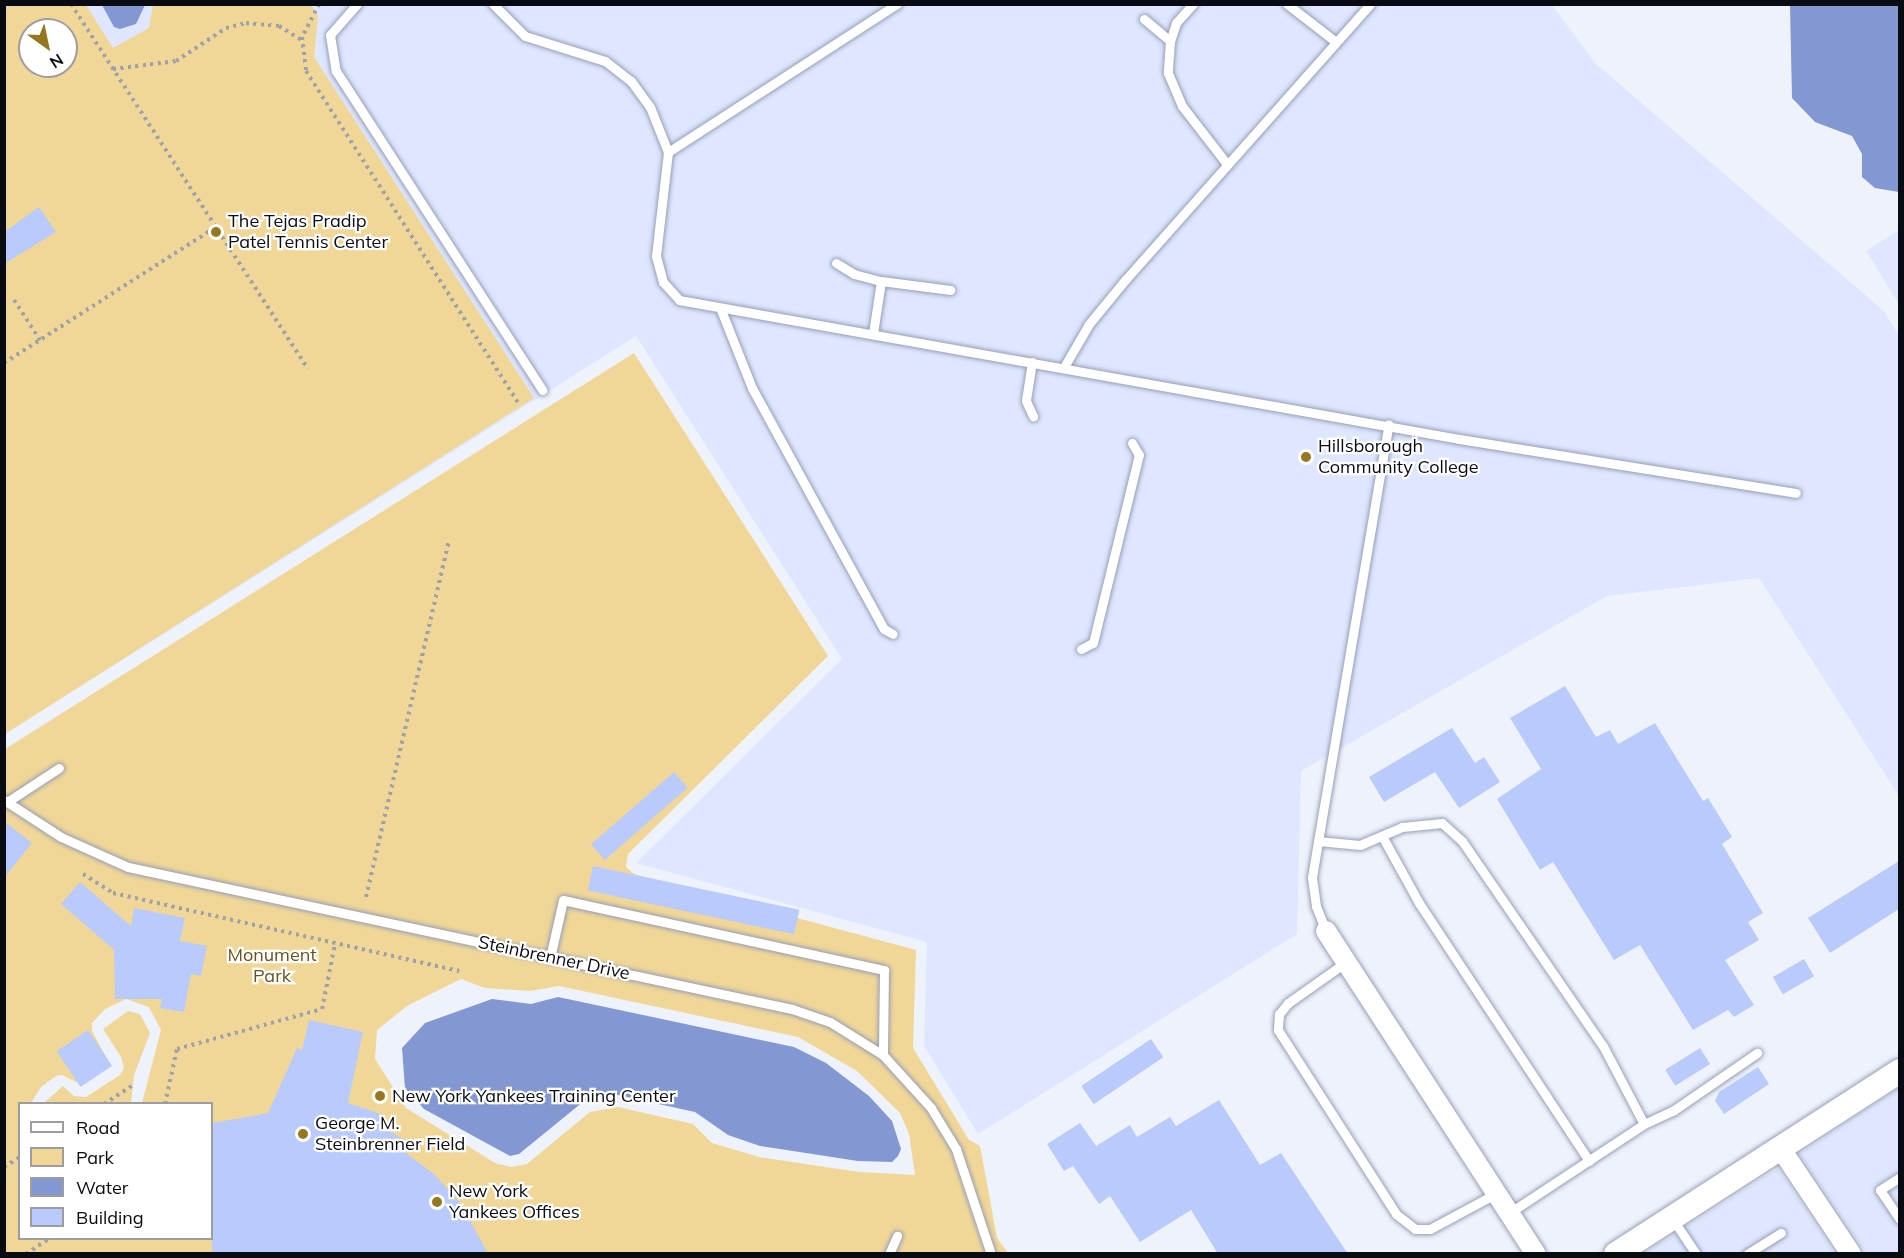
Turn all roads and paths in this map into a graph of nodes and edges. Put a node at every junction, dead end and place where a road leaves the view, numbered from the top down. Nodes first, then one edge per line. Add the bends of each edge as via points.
1 (71, 4) edge
2 (319, 4) edge
3 (357, 4) edge
4 (493, 4) edge
5 (897, 4) edge
6 (1192, 4) edge
7 (1287, 4) edge
8 (1370, 4) edge
9 (1144, 19) dead end
10 (302, 40) junction
11 (1170, 41) junction
12 (1336, 42) junction
13 (113, 69) junction
14 (668, 152) junction
15 (1227, 164) junction
16 (216, 227) junction
17 (836, 263) dead end
18 (881, 281) junction
19 (950, 290) dead end
20 (14, 300) dead end
21 (722, 310) junction
22 (873, 333) junction
23 (40, 340) junction
24 (1032, 362) junction
25 (4, 363) edge
26 (1064, 368) junction
27 (308, 369) dead end
28 (542, 390) dead end
29 (518, 402) dead end
30 (1033, 416) dead end
31 (1389, 424) junction
32 (1132, 443) dead end
33 (1796, 493) dead end
34 (449, 541) dead end
35 (893, 633) dead end
36 (1081, 649) dead end
37 (59, 768) dead end
38 (6, 801) edge
39 (1382, 836) junction
40 (1318, 841) junction
41 (83, 874) dead end
42 (366, 897) dead end
43 (1326, 931) joint
44 (335, 944) junction
45 (550, 957) junction
46 (1346, 962) junction
47 (459, 971) dead end
48 (1757, 1053) dead end
49 (884, 1055) junction
50 (1899, 1071) edge
51 (132, 1086) dead end
52 (107, 1102) edge
53 (165, 1102) edge
54 (1644, 1124) junction
55 (1781, 1149) junction
56 (18, 1158) edge
57 (1589, 1161) junction
58 (4, 1167) edge
59 (1899, 1177) edge
60 (1497, 1193) junction
61 (1509, 1213) junction
62 (1672, 1218) junction
63 (1899, 1220) edge
64 (1781, 1233) dead end
65 (897, 1236) dead end
66 (48, 1240) edge
67 (26, 1254) edge
68 (889, 1254) edge
69 (991, 1254) edge
70 (1536, 1254) edge
71 (1616, 1254) edge
72 (1696, 1254) edge
73 (1747, 1254) edge
74 (1851, 1254) edge

1 - 13 path
2 - 10 path
3 - 28 lane via 330,35 336,71
4 - 14 lane via 525,36 592,55 631,81 657,118
5 - 14 lane
6 - 11 lane via 1176,23
7 - 12 lane
8 - 12 lane
9 - 11 lane
10 - 13 path via 279,26 246,23 226,28 176,61
10 - 29 path via 306,71
11 - 15 lane via 1166,62 1170,84
12 - 15 lane
13 - 16 path
14 - 21 lane via 656,243 663,282 679,300
15 - 26 lane via 1089,324
16 - 23 path
16 - 27 path
17 - 18 lane via 854,274
18 - 19 lane
18 - 22 lane
20 - 23 path
21 - 22 lane
21 - 35 lane via 752,388 884,629
22 - 24 lane
23 - 25 path
24 - 26 lane
24 - 30 lane via 1026,401
26 - 31 lane
31 - 33 lane
31 - 40 lane
32 - 36 lane via 1139,455 1098,623 1093,643
34 - 42 path
37 - 38 lane
38 - 45 lane, Steinbrenner Drive via 61,837 128,867
39 - 40 lane via 1360,845
39 - 54 lane via 1402,827 1442,823 1462,841 1603,1046
39 - 57 lane via 1419,903
40 - 43 lane via 1313,892
41 - 44 path via 113,893
43 - 46 street
44 - 47 path
44 - 53 path via 322,1009 177,1049
45 - 49 lane, Steinbrenner Drive via 792,1010 830,1022
45 - 49 lane via 563,900 884,970
46 - 60 street
46 - 60 lane via 1288,1003 1279,1014 1278,1030 1396,1214 1415,1229 1430,1229
48 - 54 lane via 1674,1110
49 - 69 lane, Steinbrenner Drive via 919,1092 956,1149
50 - 55 street
51 - 52 path
54 - 57 lane
55 - 62 street
55 - 74 street
56 - 58 path
57 - 61 lane
59 - 63 lane via 1880,1190
60 - 61 street
61 - 70 street
62 - 71 street
62 - 72 lane
64 - 73 lane
65 - 68 lane
66 - 67 path

